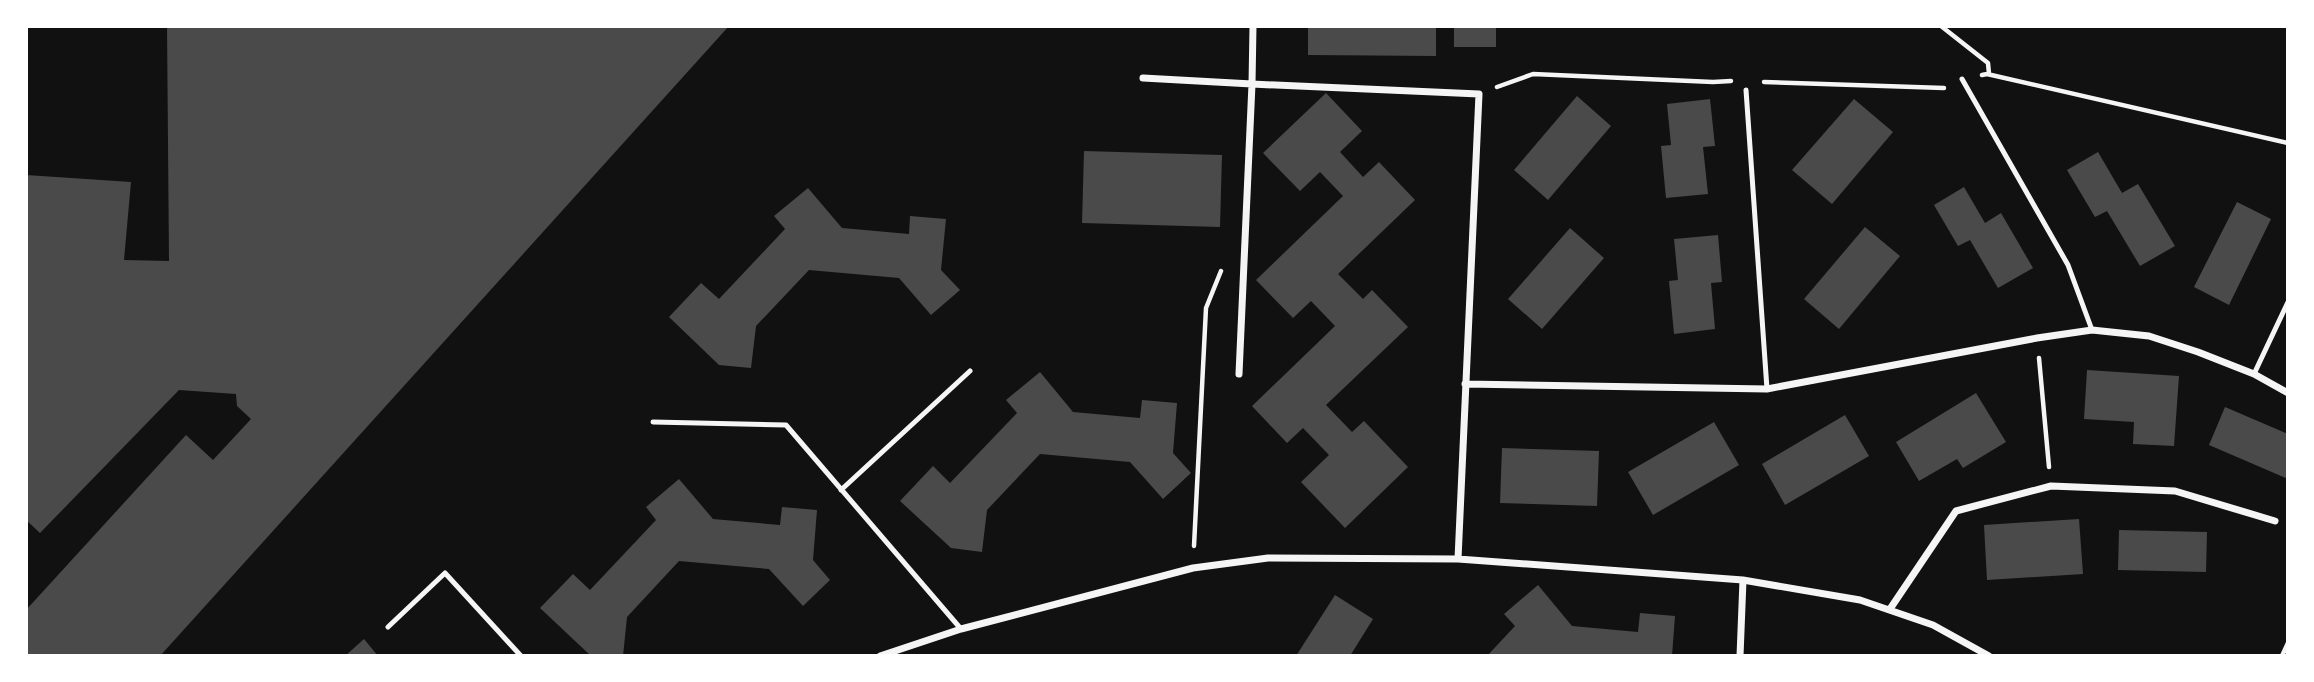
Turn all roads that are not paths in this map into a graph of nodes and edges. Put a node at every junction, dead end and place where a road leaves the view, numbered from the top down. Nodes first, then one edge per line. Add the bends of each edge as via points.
1 (1253, 26) edge
2 (1143, 78) dead end
3 (1962, 79) dead end
4 (1252, 84) junction
5 (1746, 90) dead end
6 (2288, 302) edge
7 (2092, 330) junction
8 (970, 370) dead end
9 (1239, 374) dead end
10 (2254, 374) junction
11 (1465, 384) junction
12 (1767, 389) junction
13 (2288, 393) edge
14 (653, 422) dead end
15 (841, 490) junction
16 (2275, 521) dead end
17 (1458, 559) junction
18 (1743, 580) junction
19 (1890, 610) junction
20 (388, 627) dead end
21 (961, 629) junction
22 (521, 656) edge
23 (880, 656) edge
24 (1740, 656) edge
25 (1989, 656) edge

1 - 4 street
2 - 4 street
3 - 7 lane via 2068,265
4 - 9 street
4 - 11 street via 1479,94
5 - 12 lane
6 - 10 lane
7 - 10 street via 2149,336
7 - 12 street
8 - 15 lane
10 - 13 street
11 - 12 street
11 - 17 street
14 - 15 lane via 786,425
15 - 21 lane
16 - 19 street via 2175,491 2051,486 1956,511
17 - 18 street
17 - 21 street via 1268,558 1193,568
18 - 19 street via 1860,600
18 - 24 street
19 - 25 street via 1933,625
20 - 22 lane via 445,573
21 - 23 street

